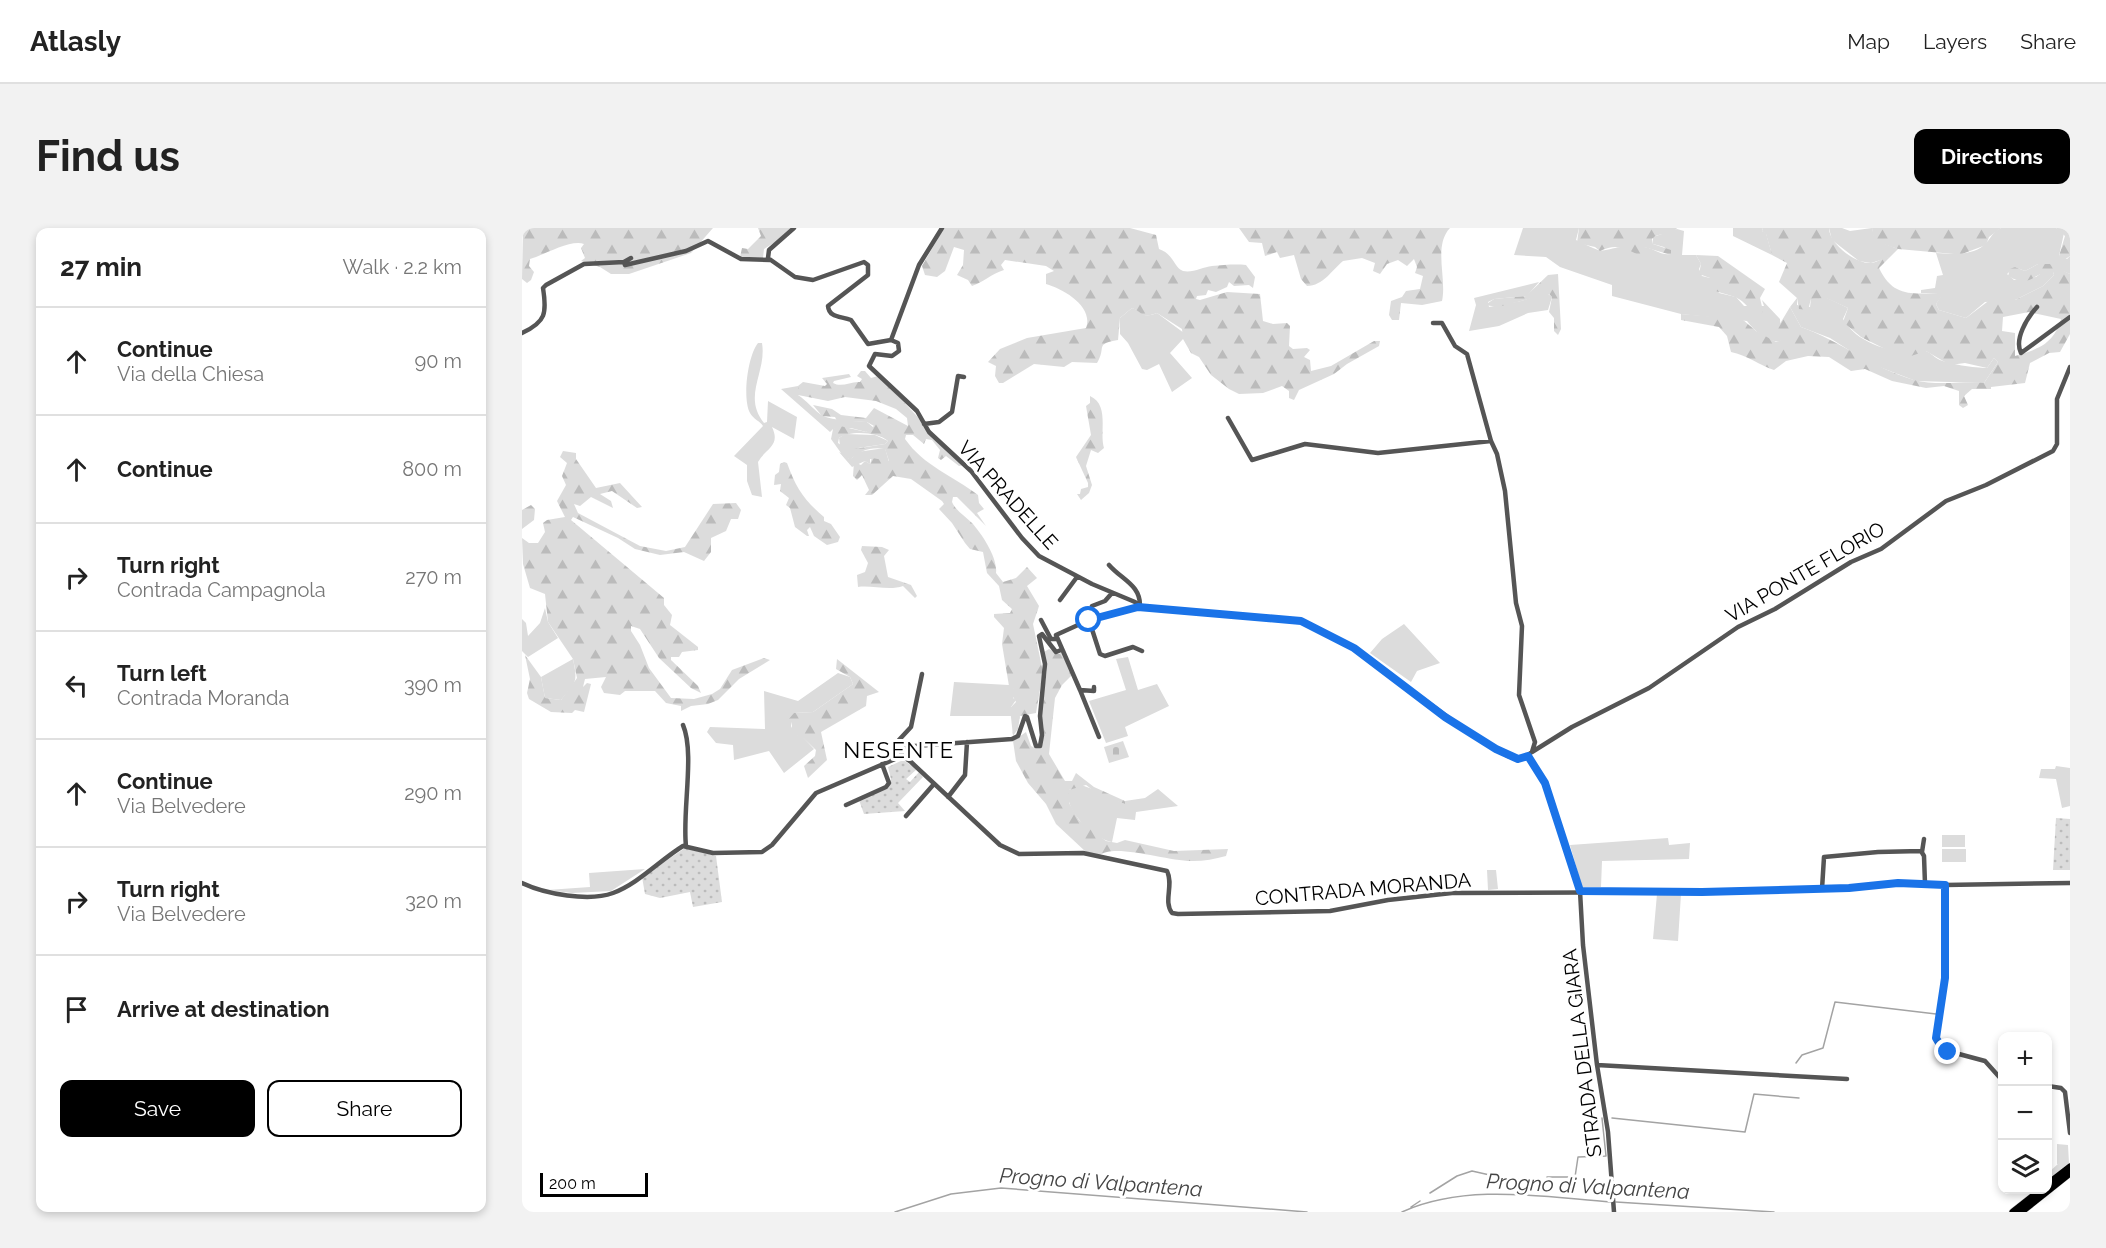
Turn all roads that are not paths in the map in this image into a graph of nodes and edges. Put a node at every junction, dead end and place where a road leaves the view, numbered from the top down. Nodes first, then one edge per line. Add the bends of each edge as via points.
1 (794, 228) edge
2 (942, 228) edge
3 (631, 258) dead end
4 (770, 260) junction
5 (624, 262) junction
6 (2037, 307) dead end
7 (2070, 317) edge
8 (1433, 323) dead end
9 (522, 333) edge
10 (891, 340) junction
11 (2070, 367) edge
12 (964, 376) dead end
13 (1228, 418) dead end
14 (924, 424) junction
15 (1491, 441) junction
16 (1109, 565) dead end
17 (1077, 577) junction
18 (1112, 594) junction
19 (1060, 600) dead end
20 (1092, 606) dead end
21 (1139, 607) junction
22 (1041, 620) dead end
23 (1089, 620) junction
24 (1056, 639) junction
25 (1061, 650) junction
26 (1142, 651) dead end
27 (922, 674) dead end
28 (1094, 687) dead end
29 (1080, 690) junction
30 (683, 725) dead end
31 (1100, 737) dead end
32 (967, 742) junction
33 (901, 747) junction
34 (1530, 754) junction
35 (902, 756) junction
36 (882, 764) junction
37 (934, 784) junction
38 (948, 797) junction
39 (846, 805) dead end
40 (906, 816) dead end
41 (1924, 839) dead end
42 (686, 846) junction
43 (1922, 852) junction
44 (2070, 883) edge
45 (522, 884) edge
46 (1924, 884) junction
47 (1945, 885) junction
48 (1822, 889) junction
49 (1580, 891) junction
50 (1597, 1065) junction
51 (1998, 1076) edge
52 (1847, 1079) dead end
53 (2052, 1087) edge
54 (2070, 1133) edge
55 (2069, 1170) edge
56 (2052, 1181) edge
57 (2037, 1194) edge
58 (2019, 1210) edge
59 (1614, 1211) edge

1 - 4 street via 769,250
2 - 10 street via 919,265
3 - 5 street
4 - 5 street via 741,260 708,240 686,251 625,265
4 - 10 street via 795,277 813,280 864,262 868,274 833,300 828,311 851,320 868,344
5 - 9 street via 584,264 546,285 543,317 537,326
6 - 7 street via 2018,340 2021,353
8 - 15 street via 1442,322 1455,346 1467,354
10 - 14 street, VIA PRADELLE via 898,343 899,351 892,356 875,354 869,366 916,411
11 - 34 street, VIA PONTE FLORIO via 2057,399 2058,444 2053,451 1946,501 1881,549 1738,627 1649,688 1572,727
12 - 14 street via 958,376 952,412 939,422
13 - 15 street via 1252,460 1305,444 1378,453
14 - 17 street, VIA PRADELLE via 971,471 1029,546 1051,564
15 - 34 street via 1507,503 1516,603 1523,635 1519,689 1535,742
16 - 21 street via 1135,586 1141,597
17 - 18 street, VIA PRADELLE
17 - 19 street
18 - 20 street
18 - 21 street, VIA PRADELLE
21 - 23 street
21 - 34 street via 1288,619 1315,626 1354,648 1486,743 1518,759
22 - 24 street via 1051,639
23 - 24 street via 1061,631
23 - 26 street via 1100,654 1133,647
24 - 25 street
25 - 29 street
25 - 32 street via 1056,652 1042,634 1039,636 1045,664 1040,746 1033,741 1025,716 1018,736 1012,739
27 - 33 street via 911,727 898,741
28 - 29 street via 1094,691
29 - 31 street
30 - 42 street via 687,747
32 - 33 street
32 - 38 street via 965,775
33 - 35 street
34 - 49 street, STRADA DELLA GIARA via 1545,783
35 - 36 street
35 - 37 street
36 - 39 street via 889,783 886,787
36 - 42 street via 816,793 766,850 713,853
37 - 38 street
37 - 40 street
38 - 49 street, CONTRADA MORANDA via 1000,845 1019,854 1083,853 1162,868 1171,879 1169,910 1178,914 1330,911 1432,895
41 - 43 street
42 - 45 street via 613,894 560,894
43 - 46 street
43 - 48 street via 1826,855 1822,860
44 - 47 street, CONTRADA MORANDA
46 - 47 street, CONTRADA MORANDA
46 - 48 street, CONTRADA MORANDA
47 - 51 street via 1945,978 1936,1038 1944,1050 1985,1061
48 - 49 street, CONTRADA MORANDA
49 - 50 street, STRADA DELLA GIARA
50 - 52 street
50 - 59 street, STRADA DELLA GIARA via 1608,1132
53 - 54 street via 2065,1092
55 - 56 highway
55 - 58 highway
57 - 58 highway

